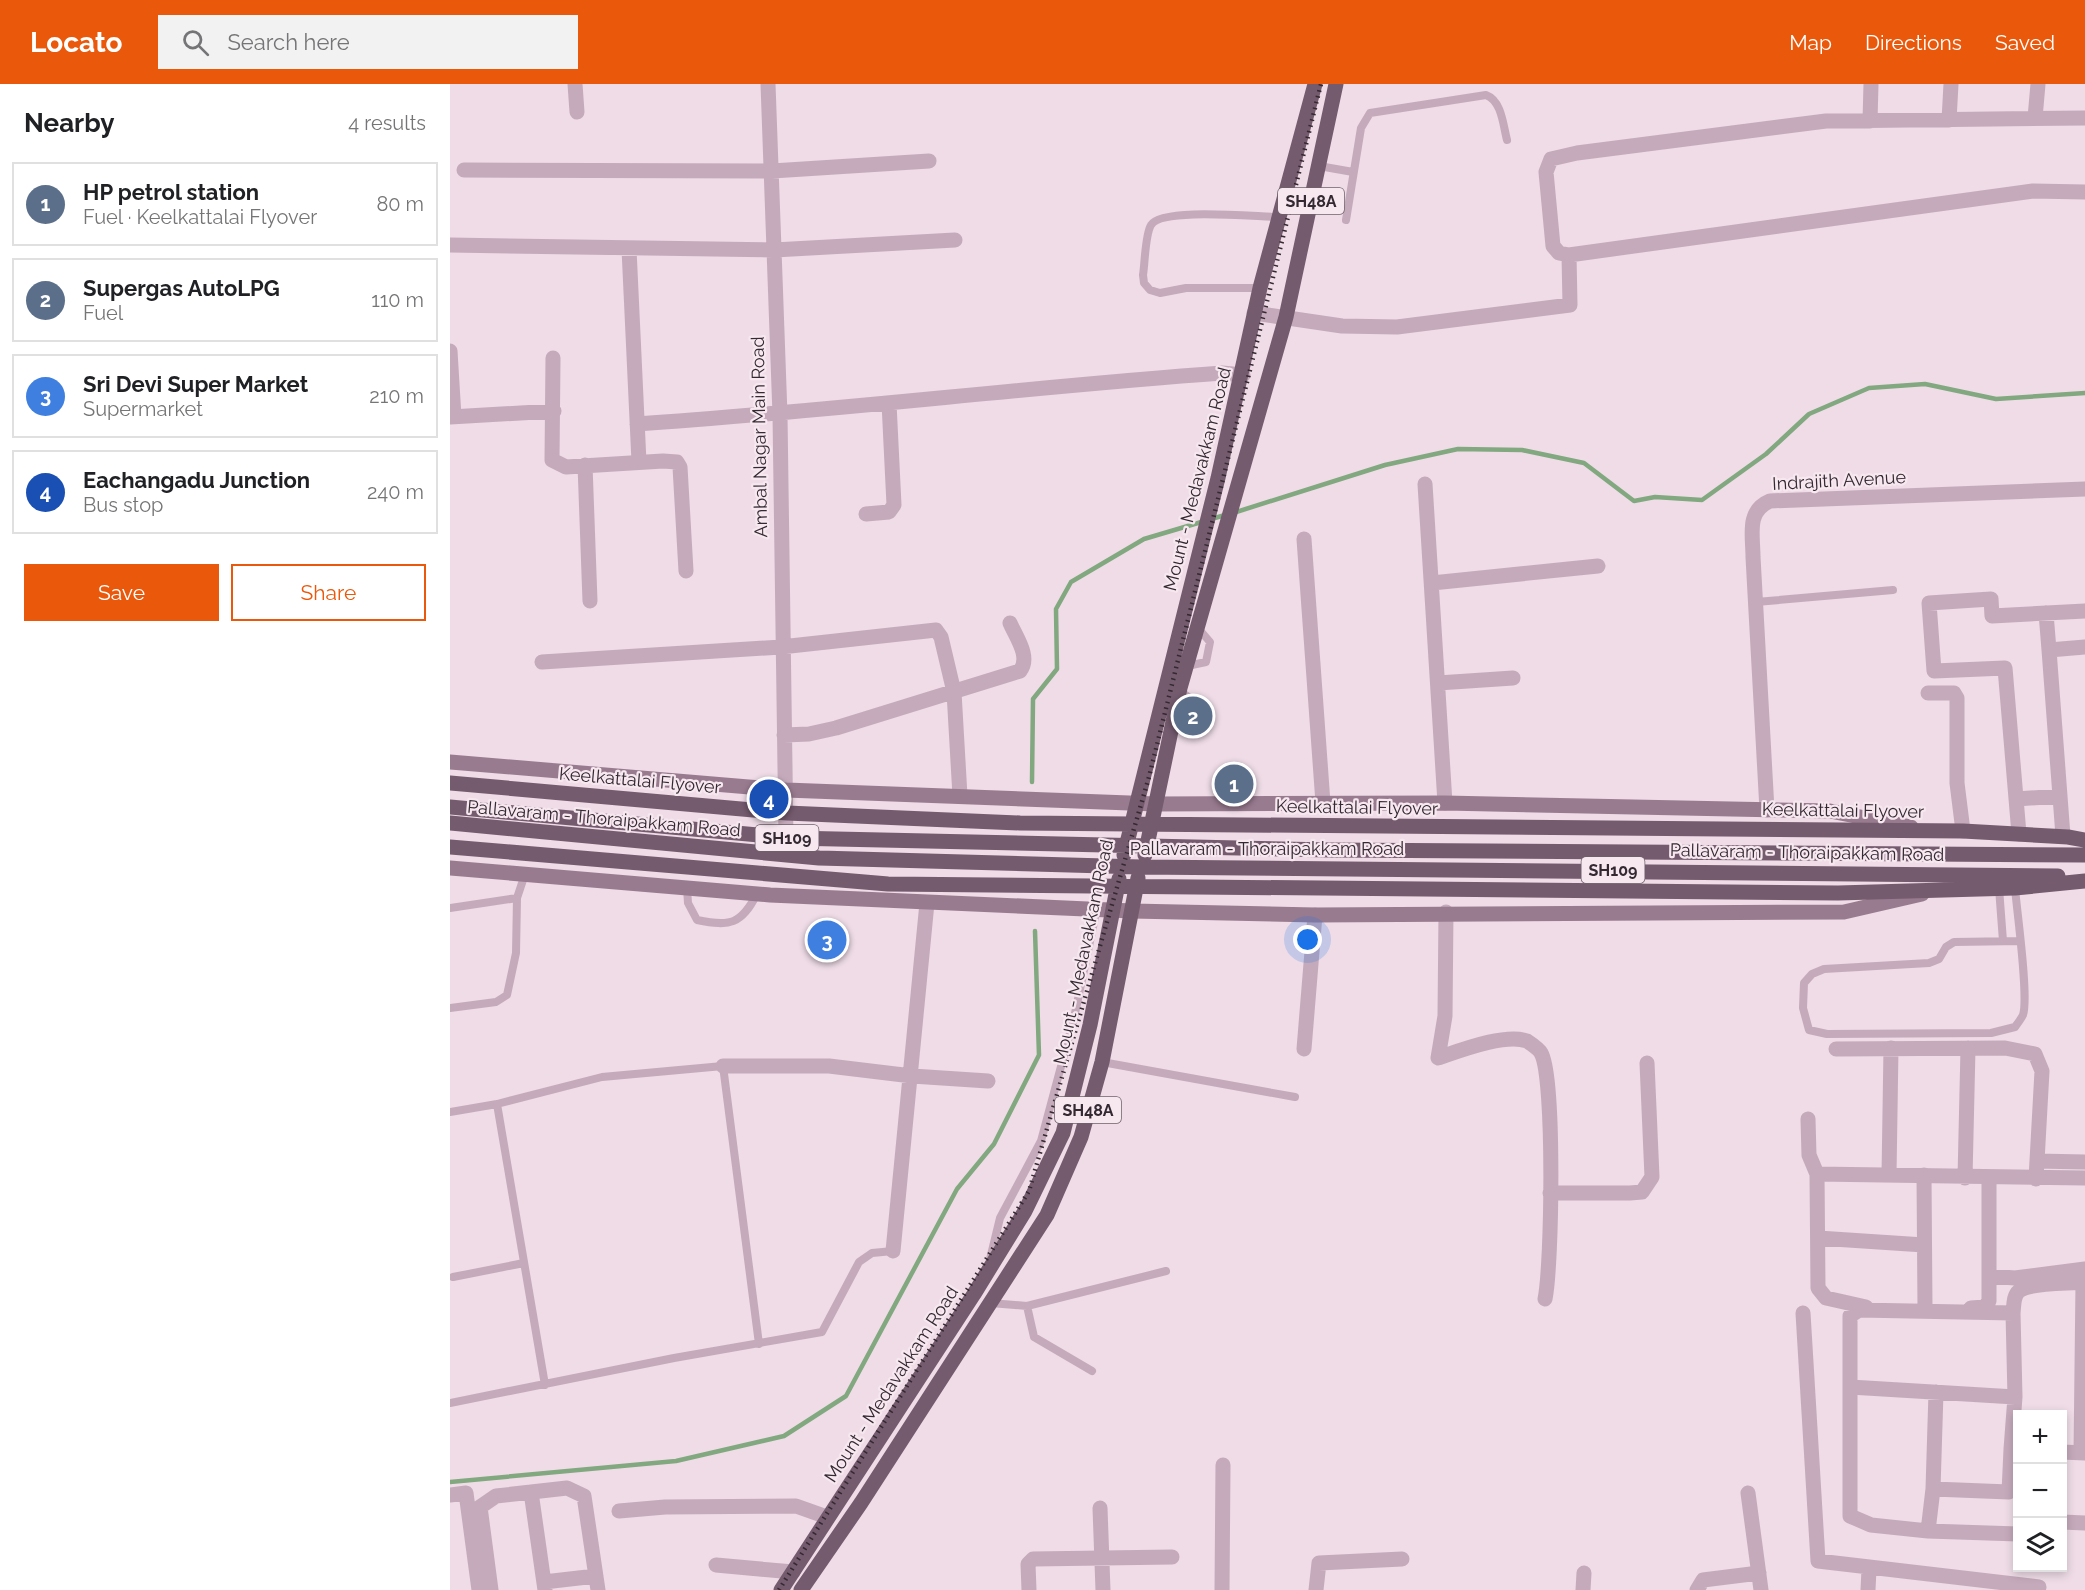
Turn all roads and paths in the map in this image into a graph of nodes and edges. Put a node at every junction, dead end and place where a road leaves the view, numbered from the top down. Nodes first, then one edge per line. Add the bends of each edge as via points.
1 (575, 84) edge
2 (768, 84) edge
3 (1315, 84) edge
4 (1336, 84) edge
5 (1871, 84) edge
6 (1951, 84) edge
7 (2038, 84) edge
8 (577, 112) dead end
9 (2035, 118) junction
10 (2085, 118) edge
11 (1948, 120) junction
12 (1870, 121) junction
13 (1507, 140) dead end
14 (928, 161) dead end
15 (1319, 166) junction
16 (464, 170) dead end
17 (772, 171) junction
18 (1353, 172) junction
19 (2085, 192) edge
20 (1279, 217) junction
21 (1346, 220) dead end
22 (955, 240) dead end
23 (450, 245) edge
24 (629, 249) junction
25 (774, 250) junction
26 (1569, 255) junction
27 (1260, 288) junction
28 (1254, 313) junction
29 (1286, 317) junction
30 (450, 351) edge
31 (553, 358) dead end
32 (1243, 375) junction
33 (889, 403) junction
34 (554, 411) junction
35 (780, 414) junction
36 (452, 417) edge
37 (637, 424) junction
38 (639, 462) junction
39 (585, 465) junction
40 (1425, 484) dead end
41 (2085, 489) edge
42 (866, 514) dead end
43 (1304, 539) dead end
44 (1598, 566) dead end
45 (686, 571) dead end
46 (1432, 583) junction
47 (1893, 590) dead end
48 (590, 602) dead end
49 (1756, 602) junction
50 (2085, 611) edge
51 (2046, 613) junction
52 (1010, 623) dead end
53 (781, 647) junction
54 (2085, 647) edge
55 (2049, 650) junction
56 (542, 663) dead end
57 (1513, 678) dead end
58 (1438, 683) junction
59 (954, 692) junction
60 (1180, 692) junction
61 (1928, 693) dead end
62 (1172, 731) junction
63 (784, 735) junction
64 (450, 762) edge
65 (450, 783) edge
66 (786, 790) junction
67 (2060, 795) junction
68 (960, 796) junction
69 (2016, 799) junction
70 (1137, 802) junction
71 (1323, 803) junction
72 (1445, 803) junction
73 (1156, 804) junction
74 (450, 807) edge
75 (1767, 810) junction
76 (450, 823) edge
77 (1932, 831) junction
78 (1963, 831) junction
79 (2019, 834) junction
80 (2063, 837) junction
81 (786, 838) junction
82 (2085, 840) edge
83 (1126, 845) junction
84 (1148, 846) junction
85 (450, 847) edge
86 (2085, 855) edge
87 (1121, 866) junction
88 (1141, 867) junction
89 (450, 868) edge
90 (525, 874) junction
91 (2085, 876) edge
92 (2085, 881) edge
93 (687, 888) junction
94 (1999, 888) junction
95 (2015, 888) junction
96 (1942, 890) junction
97 (757, 894) junction
98 (517, 898) junction
99 (927, 903) junction
100 (450, 908) edge
101 (1097, 908) junction
102 (1113, 909) junction
103 (1132, 911) junction
104 (1446, 912) junction
105 (1316, 915) junction
106 (2004, 941) junction
107 (2020, 941) junction
108 (450, 1008) edge
109 (1891, 1048) junction
110 (1968, 1048) junction
111 (1304, 1049) dead end
112 (1836, 1049) dead end
113 (1102, 1062) junction
114 (1647, 1063) dead end
115 (723, 1066) junction
116 (912, 1076) junction
117 (988, 1081) dead end
118 (1294, 1097) dead end
119 (496, 1104) junction
120 (450, 1112) edge
121 (1808, 1119) dead end
122 (2037, 1161) junction
123 (2085, 1162) edge
124 (1817, 1174) junction
125 (1889, 1175) junction
126 (1924, 1175) junction
127 (1965, 1178) junction
128 (1989, 1178) junction
129 (2085, 1178) edge
130 (2036, 1179) junction
131 (1550, 1192) junction
132 (1818, 1238) junction
133 (1924, 1245) junction
134 (893, 1251) joint
135 (524, 1263) junction
136 (1166, 1271) dead end
137 (986, 1275) junction
138 (1989, 1276) junction
139 (453, 1277) dead end
140 (2084, 1278) edge
141 (1545, 1299) dead end
142 (989, 1302) junction
143 (1027, 1306) junction
144 (1924, 1308) junction
145 (1803, 1313) dead end
146 (2013, 1313) junction
147 (759, 1344) junction
148 (1092, 1371) dead end
149 (545, 1385) junction
150 (1850, 1387) junction
151 (1936, 1392) junction
152 (2015, 1397) junction
153 (450, 1403) edge
154 (2015, 1410) edge
155 (2067, 1452) edge
156 (2083, 1453) edge
157 (1223, 1465) dead end
158 (1933, 1489) junction
159 (531, 1492) junction
160 (2013, 1492) edge
161 (1748, 1493) dead end
162 (450, 1495) edge
163 (1100, 1508) dead end
164 (619, 1511) dead end
165 (827, 1517) junction
166 (2067, 1522) edge
167 (2085, 1522) edge
168 (1928, 1531) junction
169 (2013, 1534) edge
170 (1172, 1557) dead end
171 (1101, 1559) junction
172 (1402, 1559) dead end
173 (716, 1564) dead end
174 (1869, 1569) junction
175 (793, 1572) junction
176 (1584, 1573) dead end
177 (1759, 1573) junction
178 (597, 1583) edge
179 (544, 1586) edge
180 (2039, 1587) dead end
181 (479, 1590) edge
182 (491, 1590) edge
183 (781, 1590) edge
184 (801, 1590) edge
185 (1029, 1590) edge
186 (1103, 1590) edge
187 (1222, 1590) edge
188 (1316, 1590) edge
189 (1583, 1590) edge
190 (1697, 1590) edge
191 (1761, 1590) edge
192 (1868, 1590) edge

1 - 8 street
2 - 17 street, Ambal Nagar Main Road
3 - 20 main road, Mount - Medavakkam Road / SH48A
4 - 15 main road, SH48A
5 - 12 street
6 - 11 street
7 - 9 street
9 - 10 street
9 - 11 street
11 - 12 street
12 - 26 street via 1826,121 1551,159 1545,172 1553,246 1559,253
13 - 18 lane via 1498,106 1486,95 1377,110 1362,122
14 - 17 street
15 - 18 lane
15 - 29 main road, SH48A
16 - 17 street
17 - 25 street, Ambal Nagar Main Road
18 - 21 lane
19 - 26 street via 2033,191
20 - 27 main road, Mount - Medavakkam Road / SH48A
20 - 27 lane via 1173,215 1158,218 1150,225 1143,275 1150,290 1160,293 1186,288
22 - 25 street
23 - 24 street
24 - 25 street
24 - 37 street
25 - 35 street, Ambal Nagar Main Road
26 - 29 street via 1570,305 1397,327 1342,326
27 - 28 main road, Mount - Medavakkam Road / SH48A
28 - 29 street
28 - 32 main road, Mount - Medavakkam Road / SH48A
29 - 60 main road, SH48A
30 - 36 street
31 - 34 street
32 - 33 street via 1071,384
32 - 70 main road, Mount - Medavakkam Road / SH48A
33 - 35 street
33 - 42 street via 894,505 889,512
34 - 36 street
34 - 39 street via 552,460 566,467
35 - 37 street
35 - 53 street, Ambal Nagar Main Road
37 - 38 street
38 - 39 street
38 - 45 street via 672,461 680,467
39 - 48 street
40 - 46 street
41 - 49 street, Indrajith Avenue via 1770,501 1759,506 1753,515
43 - 71 street
44 - 46 street
46 - 58 street
47 - 49 lane
49 - 75 street, Indrajith Avenue
50 - 51 street
51 - 55 street
51 - 69 street via 1992,616 1991,599 1929,603 1934,671 2005,668
52 - 59 street via 1024,655 1020,670
53 - 56 street
53 - 59 street via 936,630
53 - 63 street, Ambal Nagar Main Road
54 - 55 street
55 - 67 street
57 - 58 street
58 - 72 street
59 - 63 street via 837,728
59 - 68 street
60 - 62 main road, SH48A
60 - 62 lane via 1194,701 1198,715 1195,724
61 - 78 street via 1947,691 1956,698
62 - 73 main road, SH48A
63 - 66 street, Ambal Nagar Main Road
64 - 66 street
65 - 77 main road, Keelkattalai Flyover via 787,813 1020,823
66 - 68 street
66 - 81 street, Ambal Nagar Main Road
67 - 69 street
67 - 80 street
68 - 70 street
69 - 79 street
70 - 73 street
70 - 83 main road, Mount - Medavakkam Road / SH48A
71 - 72 street
71 - 73 street
72 - 75 street
73 - 84 main road, SH48A
74 - 81 main road, Pallavaram - Thoraipakkam Road / SH109
75 - 77 street via 1830,811
76 - 87 main road, Pallavaram - Thoraipakkam Road / SH109 via 819,858
77 - 78 main road, Keelkattalai Flyover
78 - 79 main road, Keelkattalai Flyover
79 - 80 main road, Keelkattalai Flyover
80 - 82 main road, Keelkattalai Flyover
81 - 83 main road, Pallavaram - Thoraipakkam Road / SH109
83 - 84 main road, Pallavaram - Thoraipakkam Road / SH109
83 - 87 main road, Mount - Medavakkam Road / SH48A
84 - 86 main road, Pallavaram - Thoraipakkam Road / SH109
84 - 88 main road, SH48A
85 - 96 main road via 888,884 1838,893
87 - 88 main road, Pallavaram - Thoraipakkam Road / SH109
87 - 102 main road, Mount - Medavakkam Road / SH48A
88 - 91 main road, Pallavaram - Thoraipakkam Road / SH109
88 - 103 main road, SH48A
89 - 90 street
90 - 93 street
90 - 98 lane
92 - 95 main road
93 - 97 street
93 - 97 lane via 697,920 711,923 733,923 740,919
94 - 95 main road
94 - 96 main road
94 - 106 lane
95 - 107 lane
96 - 104 street via 1845,912
97 - 99 street
98 - 100 lane
98 - 108 lane via 516,952 507,995 496,1002
99 - 101 street
99 - 116 street
101 - 102 street
101 - 137 lane via 1074,1018 1041,1141 1000,1218
102 - 103 street
102 - 137 main road, Mount - Medavakkam Road / SH48A via 1063,1132 1025,1211
103 - 105 street
103 - 113 main road, SH48A
104 - 105 street
104 - 131 street via 1445,1016 1438,1058 1499,1041 1526,1041 1540,1052 1548,1084
105 - 111 street
106 - 107 lane
106 - 107 lane via 1954,942 1939,959 1929,963 1824,969 1812,974 1804,983 1803,1008 1809,1030 1827,1034 1991,1034 2015,1027 2024,1007
109 - 110 street
109 - 112 street
109 - 125 street
110 - 122 street via 2005,1048 2036,1054 2042,1071
110 - 127 street
113 - 118 lane
113 - 142 main road, SH48A via 1081,1137 1047,1215
114 - 131 street via 1652,1177 1647,1186 1642,1192 1630,1193
115 - 116 street via 829,1066
115 - 119 lane via 602,1077
115 - 147 lane
116 - 117 street
116 - 134 street
119 - 120 lane
119 - 135 lane
121 - 124 street via 1809,1155
122 - 123 street
122 - 130 street
124 - 125 street
124 - 132 street
125 - 126 street
126 - 127 street
126 - 133 street
127 - 128 street
128 - 130 street
128 - 138 street
129 - 130 street
131 - 141 street via 1549,1284
132 - 133 street
132 - 144 street via 1818,1287 1826,1298 1858,1307
133 - 144 street
134 - 147 lane via 872,1253 859,1262 822,1332
135 - 139 lane
135 - 149 lane
136 - 143 lane
137 - 165 main road, Mount - Medavakkam Road / SH48A
138 - 140 street
138 - 144 street via 1989,1301 1985,1307
140 - 146 street via 2019,1291
140 - 156 street
142 - 143 lane
142 - 184 main road, SH48A
143 - 148 lane via 1034,1337
145 - 174 street via 1818,1561
146 - 150 street via 1852,1312
146 - 152 street
147 - 149 lane
149 - 153 lane
150 - 151 street
150 - 168 street via 1851,1516 1871,1525
151 - 152 street
151 - 158 street
152 - 154 street
155 - 156 street
157 - 187 street
158 - 160 street
158 - 168 street
159 - 178 street via 567,1488 584,1496
159 - 179 street
159 - 182 street via 496,1496 480,1507
161 - 177 street
162 - 181 street via 466,1493
163 - 171 street
164 - 165 street via 796,1506
165 - 175 main road, Mount - Medavakkam Road / SH48A
166 - 167 street
168 - 169 street
170 - 171 street
171 - 185 street via 1033,1559 1028,1564
171 - 186 street
172 - 188 street via 1319,1563
173 - 175 street
174 - 180 street
174 - 192 street
175 - 183 main road, Mount - Medavakkam Road / SH48A
176 - 189 street
177 - 190 street via 1703,1581
177 - 191 street
178 - 179 street

